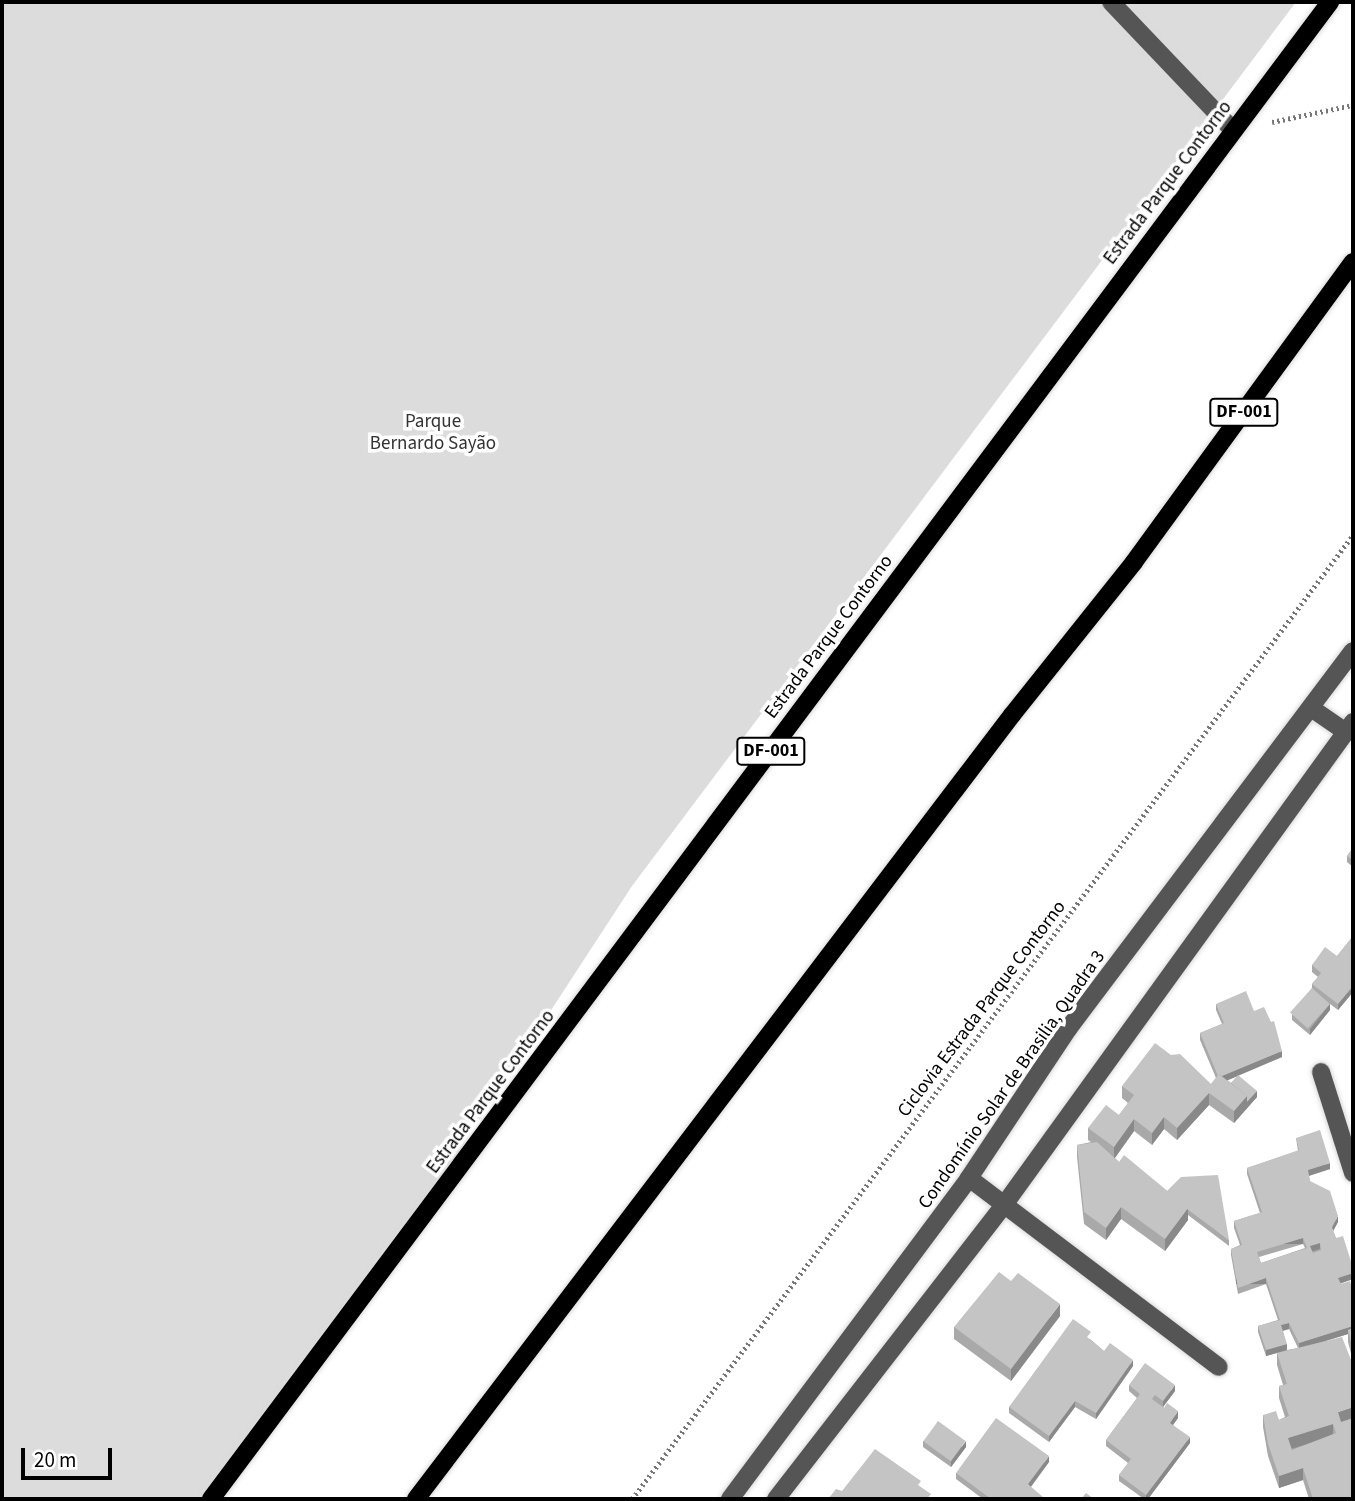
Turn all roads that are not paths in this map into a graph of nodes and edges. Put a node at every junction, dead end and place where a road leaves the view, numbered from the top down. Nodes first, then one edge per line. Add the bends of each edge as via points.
1 (1111, 2) edge
2 (1330, 2) edge
3 (1233, 130) junction
4 (1353, 262) edge
5 (1353, 651) edge
6 (1311, 708) junction
7 (1350, 727) edge
8 (1321, 1072) dead end
9 (1353, 1173) edge
10 (969, 1178) junction
11 (1004, 1205) junction
12 (1219, 1367) dead end
13 (211, 1499) edge
14 (416, 1499) edge
15 (730, 1499) edge
16 (776, 1499) edge

1 - 3 street
2 - 3 main road, Estrada Parque Contorno / DF-001
3 - 13 main road, Estrada Parque Contorno / DF-001
4 - 14 main road, DF-001 via 1134,562 1012,715
5 - 6 street, Condomínio Solar de Brasilia, Quadra 3
6 - 7 street
6 - 10 street, Condomínio Solar de Brasilia, Quadra 3 via 1068,1029
7 - 11 street
8 - 9 street
10 - 11 street
10 - 15 street, Condomínio Solar de Brasilia, Quadra 3
11 - 12 street
11 - 16 street

